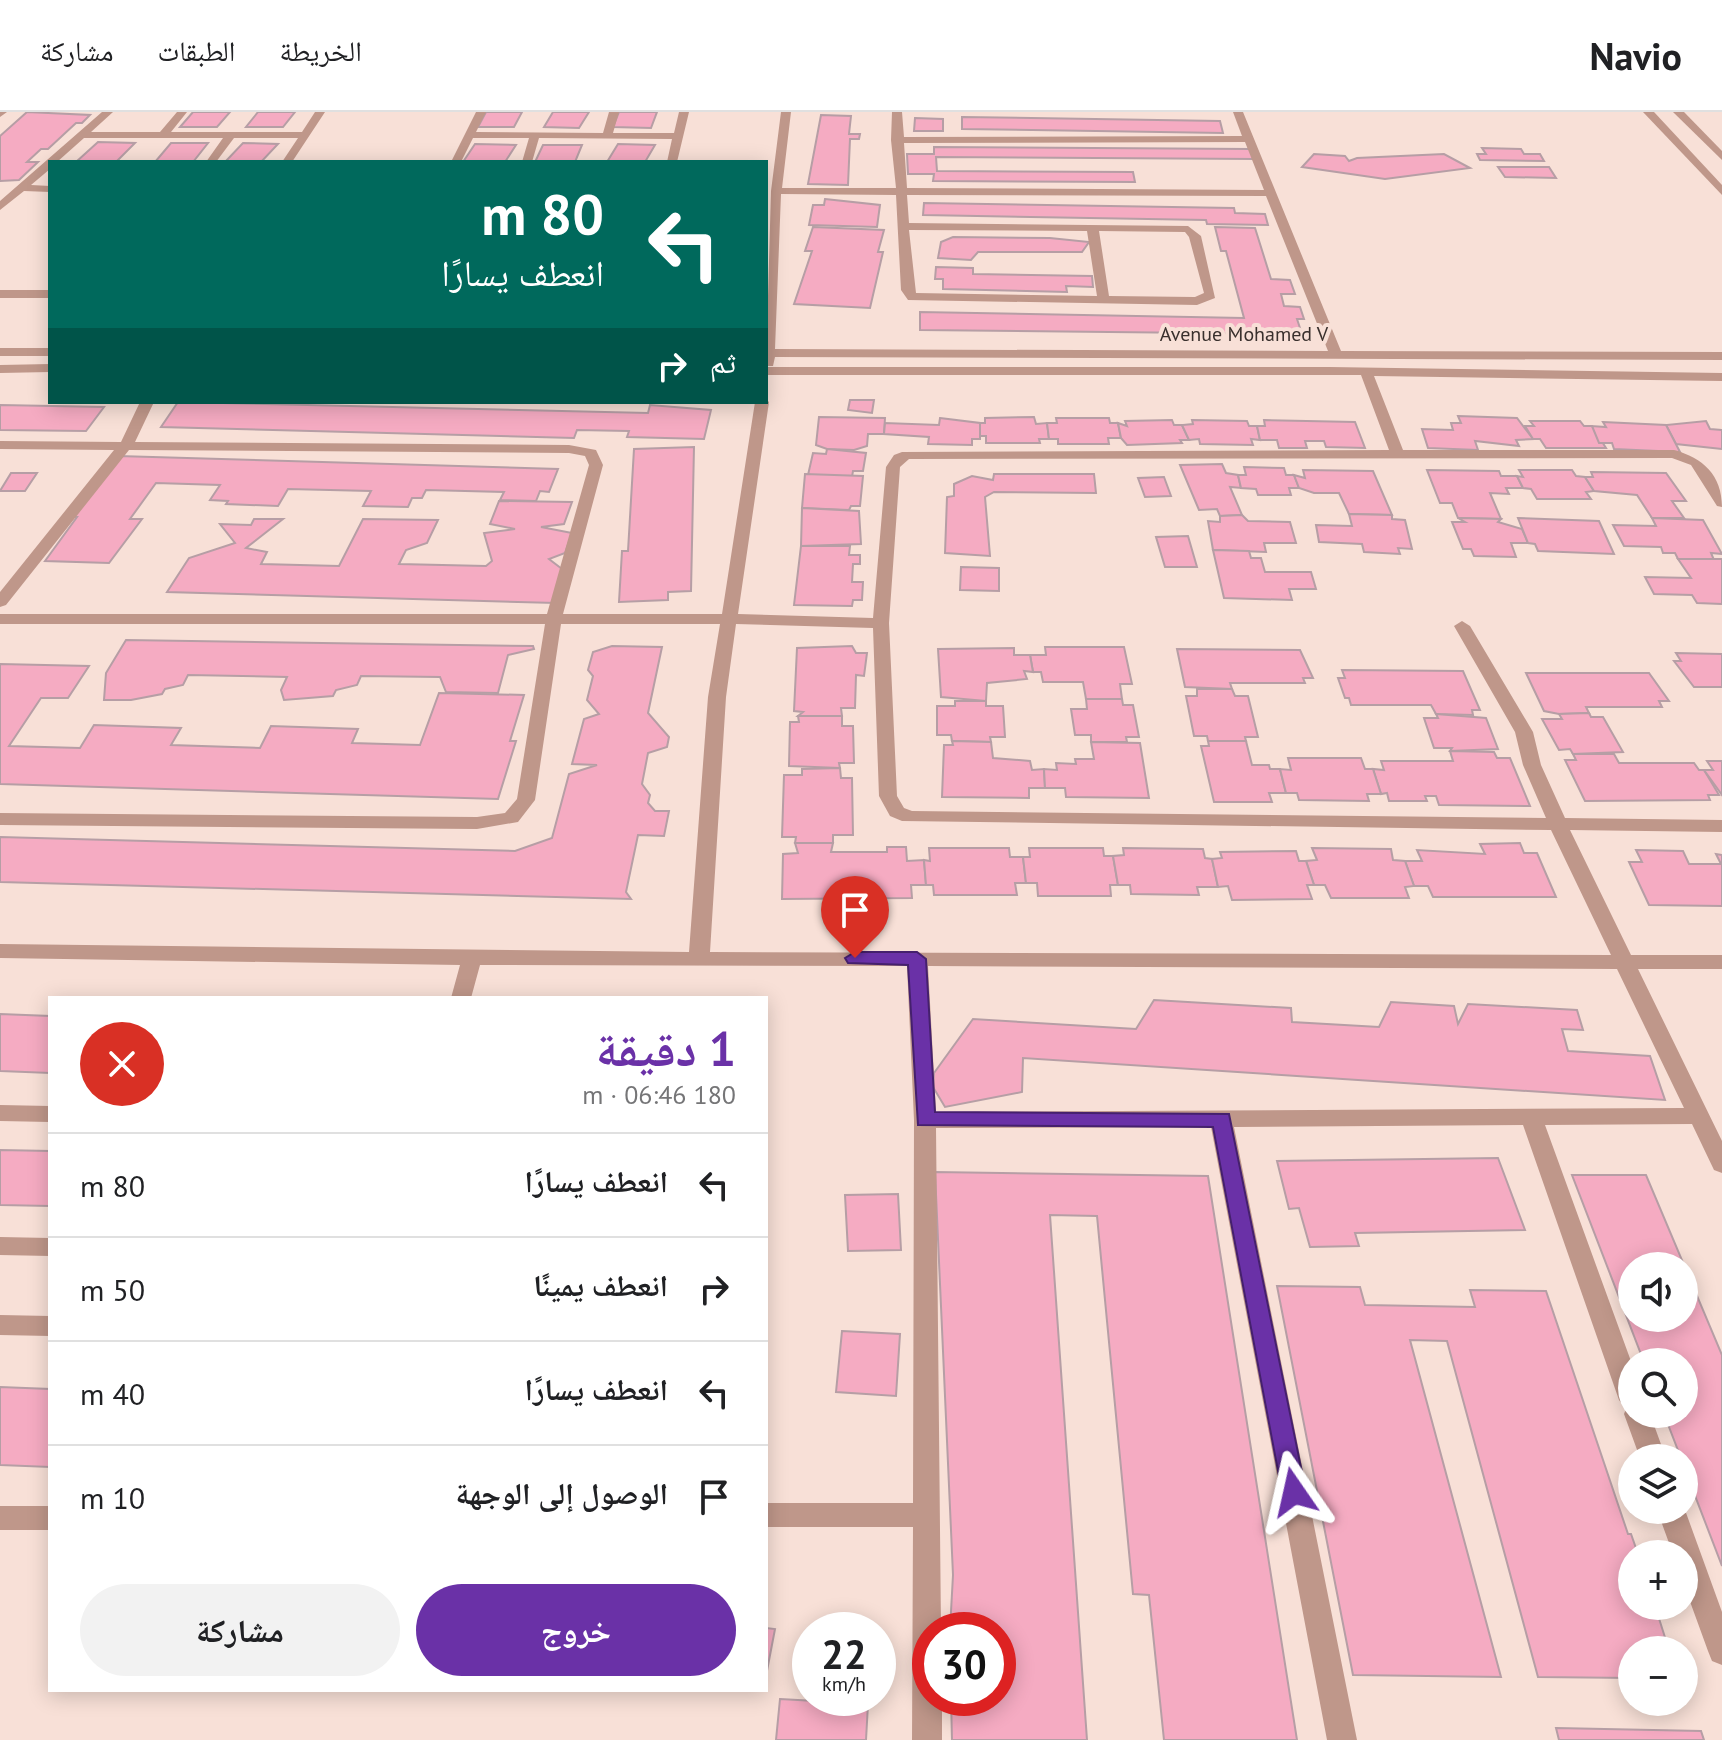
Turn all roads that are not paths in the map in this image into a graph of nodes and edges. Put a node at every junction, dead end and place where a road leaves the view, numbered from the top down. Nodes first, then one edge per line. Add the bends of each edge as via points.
1 (108, 112) edge
2 (182, 112) edge
3 (320, 112) edge
4 (481, 112) edge
5 (614, 112) edge
6 (684, 112) edge
7 (786, 112) edge
8 (897, 112) edge
9 (1238, 112) edge
10 (1648, 112) edge
11 (1678, 112) edge
12 (82, 135) junction
13 (163, 135) junction
14 (231, 135) junction
15 (305, 135) junction
16 (470, 135) junction
17 (535, 135) junction
18 (607, 136) junction
19 (678, 136) junction
20 (1249, 139) junction
21 (896, 140) junction
22 (1722, 157) edge
23 (54, 160) edge
24 (212, 160) edge
25 (288, 160) edge
26 (457, 160) edge
27 (528, 160) edge
28 (672, 160) edge
29 (48, 166) edge
30 (21, 188) junction
31 (48, 189) edge
32 (776, 191) junction
33 (900, 192) junction
34 (1722, 192) edge
35 (1270, 193) junction
36 (0, 207) edge
37 (902, 226) junction
38 (1092, 226) junction
39 (0, 294) edge
40 (48, 294) edge
41 (768, 296) edge
42 (1104, 301) junction
43 (0, 352) edge
44 (48, 352) edge
45 (768, 353) edge
46 (1336, 355) junction
47 (1722, 356) edge
48 (48, 368) edge
49 (0, 369) edge
50 (1366, 372) junction
51 (768, 374) edge
52 (1722, 377) edge
53 (146, 404) edge
54 (762, 404) edge
55 (127, 443) junction
56 (0, 445) edge
57 (1397, 453) junction
58 (1722, 503) edge
59 (0, 602) edge
60 (0, 619) edge
61 (554, 619) junction
62 (726, 619) junction
63 (881, 623) junction
64 (1462, 626) dead end
65 (0, 819) edge
66 (1558, 825) junction
67 (1722, 826) edge
68 (0, 951) edge
69 (472, 958) junction
70 (699, 958) junction
71 (917, 959) junction
72 (1625, 962) junction
73 (1722, 962) edge
74 (462, 996) edge
75 (0, 1113) edge
76 (48, 1114) edge
77 (1698, 1116) junction
78 (1221, 1119) junction
79 (1532, 1119) junction
80 (925, 1120) junction
81 (1722, 1164) edge
82 (0, 1246) edge
83 (48, 1247) edge
84 (0, 1325) edge
85 (48, 1326) edge
86 (1618, 1361) edge
87 (768, 1515) edge
88 (925, 1515) junction
89 (0, 1518) edge
90 (48, 1518) edge
91 (1676, 1524) edge
92 (1722, 1651) edge
93 (927, 1740) edge
94 (1342, 1740) edge

1 - 12 street
2 - 13 street
3 - 15 street
4 - 16 street
5 - 18 street
6 - 19 street
7 - 32 street
8 - 21 street
9 - 20 street
10 - 34 street
11 - 22 street
12 - 13 street
12 - 23 street
13 - 14 street
14 - 15 street
14 - 24 street
15 - 25 street
16 - 17 street
16 - 26 street
17 - 18 street
17 - 27 street
18 - 19 street
19 - 28 street
20 - 21 street
20 - 35 street
21 - 33 street
29 - 30 street
30 - 31 street
30 - 36 street
32 - 33 street
32 - 41 street
33 - 35 street
33 - 37 street
35 - 46 street
37 - 38 street
37 - 42 street via 912,297
38 - 42 street
38 - 42 street via 1188,229 1195,236 1211,295 1197,301
39 - 40 street
43 - 44 street
45 - 46 street, Avenue Mohamed V
46 - 47 street, Avenue Mohamed V
48 - 49 street
50 - 51 street
50 - 52 street
50 - 57 street
53 - 55 street
54 - 62 street
55 - 56 street
55 - 59 street
55 - 61 street via 591,453 596,465
57 - 58 street via 1681,455 1696,462
57 - 63 street via 907,455 893,467
60 - 61 street
61 - 62 street
61 - 65 street via 526,800 511,818 477,823
62 - 63 street
62 - 70 street
63 - 66 street via 888,796 897,812 909,817
64 - 66 street via 1524,732
66 - 67 street
66 - 72 street
68 - 69 street
69 - 70 street
69 - 74 street
70 - 71 street
71 - 72 street
71 - 80 street
72 - 73 street
72 - 77 street
75 - 76 street
77 - 79 street
77 - 81 street
78 - 79 street
78 - 80 street
78 - 94 street
79 - 86 street
80 - 88 street
82 - 83 street
84 - 85 street
87 - 88 street
88 - 93 street
89 - 90 street
91 - 92 street

